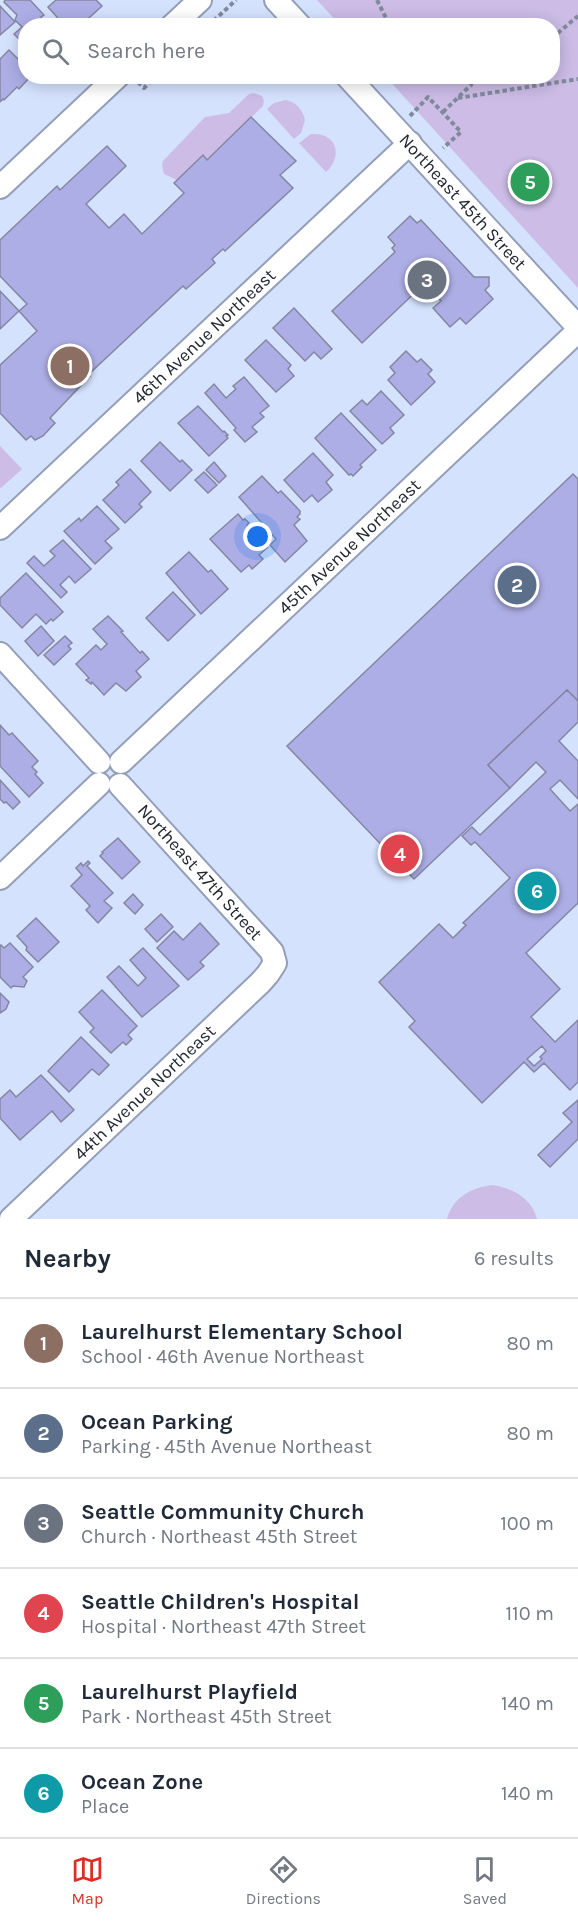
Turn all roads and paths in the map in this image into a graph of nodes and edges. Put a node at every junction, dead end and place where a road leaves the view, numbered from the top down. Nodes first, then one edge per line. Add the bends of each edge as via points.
1 (200, 0) edge
2 (236, 0) edge
3 (276, 0) edge
4 (377, 0) edge
5 (578, 16) edge
6 (181, 18) edge
7 (217, 18) edge
8 (293, 18) edge
9 (386, 18) edge
10 (560, 31) edge
11 (578, 79) edge
12 (560, 82) edge
13 (109, 84) edge
14 (355, 84) edge
15 (471, 84) edge
16 (546, 84) edge
17 (428, 97) dead end
18 (458, 98) junction
19 (443, 112) junction
20 (460, 132) dead end
21 (410, 143) junction
22 (0, 187) edge
23 (578, 329) edge
24 (0, 528) edge
25 (0, 654) edge
26 (110, 762) junction
27 (109, 785) junction
28 (0, 878) edge
29 (274, 963) joint
30 (10, 1219) edge

1 - 6 street
2 - 7 path
3 - 8 street
4 - 9 path
5 - 10 path
11 - 12 path
13 - 22 street
14 - 21 street, Northeast 45th Street
15 - 18 path
16 - 18 path
17 - 19 path
18 - 19 path
19 - 20 path
21 - 23 street, Northeast 45th Street
21 - 24 street, 46th Avenue Northeast
23 - 26 street, 45th Avenue Northeast
25 - 26 street
26 - 27 street via 94,769 94,775
27 - 28 street
27 - 29 street, Northeast 47th Street via 264,943 272,952
29 - 30 street, 44th Avenue Northeast via 260,983

